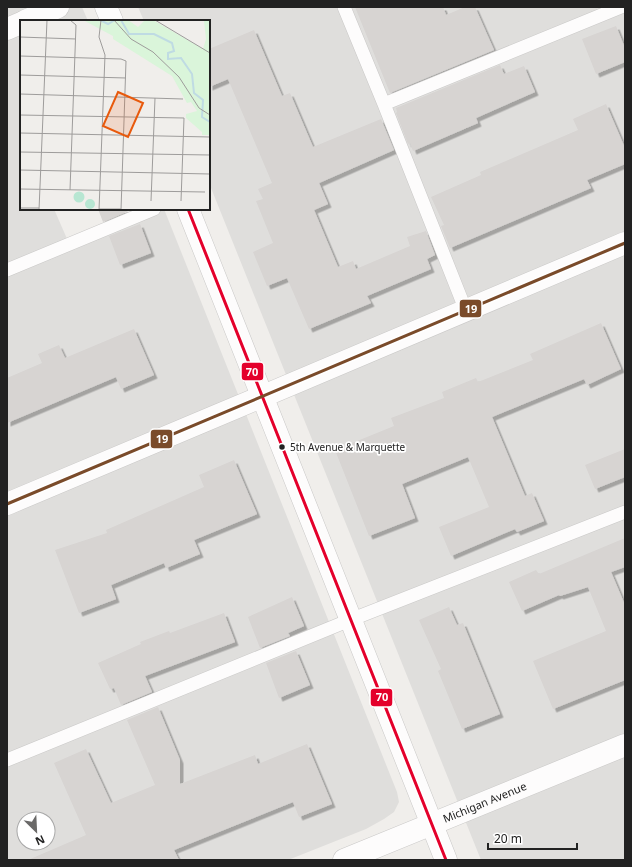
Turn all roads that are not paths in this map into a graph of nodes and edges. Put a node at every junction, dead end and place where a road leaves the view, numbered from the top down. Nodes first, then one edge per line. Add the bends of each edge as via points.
1 (58, 7) edge
2 (106, 7) edge
3 (344, 7) edge
4 (621, 7) edge
5 (27, 20) edge
6 (112, 20) edge
7 (20, 23) edge
8 (7, 29) edge
9 (384, 104) junction
10 (152, 210) edge
11 (188, 210) edge
12 (625, 243) edge
13 (7, 270) edge
14 (466, 311) junction
15 (262, 396) junction
16 (7, 504) edge
17 (625, 512) edge
18 (350, 620) junction
19 (625, 745) edge
20 (7, 760) edge
21 (432, 825) junction
22 (344, 860) edge
23 (446, 860) edge

1 - 5 street
2 - 6 street
3 - 9 lane
4 - 9 lane
7 - 8 street
9 - 14 lane
10 - 13 lane
11 - 15 street
12 - 14 street
14 - 15 street
15 - 16 street
15 - 18 street
17 - 18 lane
18 - 20 lane
18 - 21 street
19 - 21 street, Michigan Avenue
21 - 22 street, Michigan Avenue
21 - 23 street

